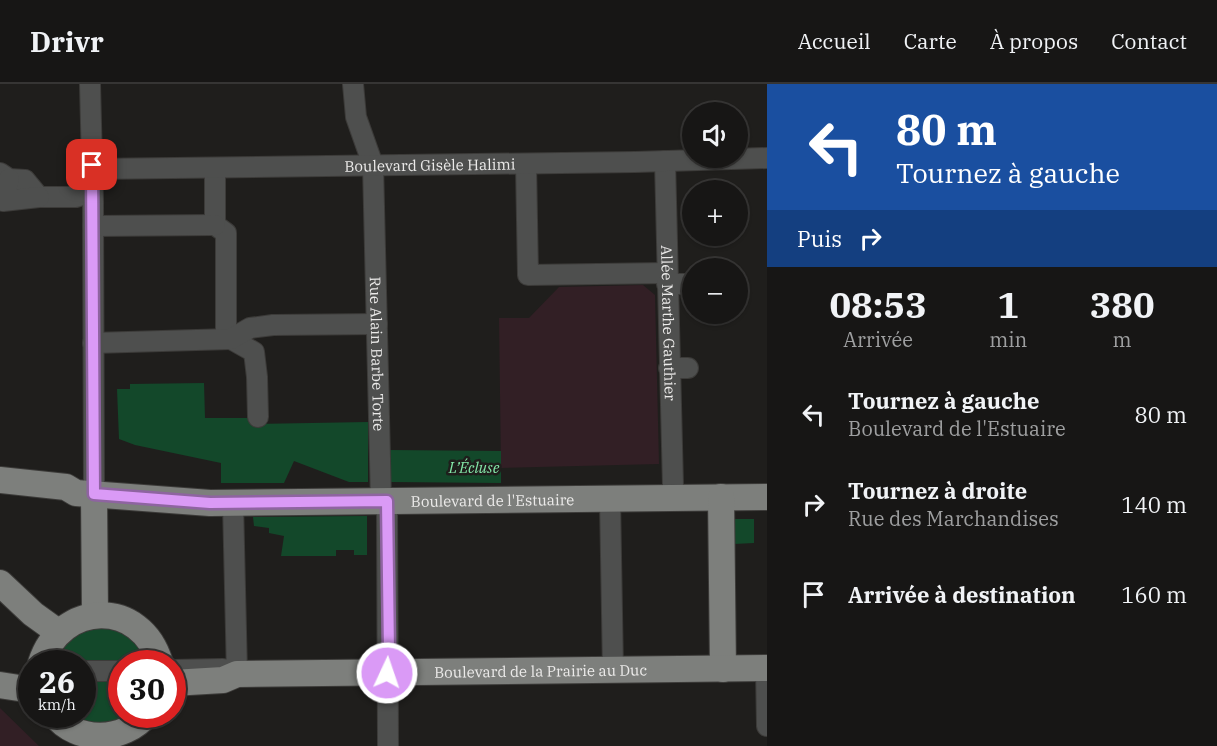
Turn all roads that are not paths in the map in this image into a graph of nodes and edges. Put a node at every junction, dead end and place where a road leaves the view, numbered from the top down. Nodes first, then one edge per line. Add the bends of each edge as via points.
1 (90, 84) edge
2 (353, 84) edge
3 (767, 158) edge
4 (665, 161) junction
5 (526, 164) junction
6 (373, 165) junction
7 (215, 168) junction
8 (92, 170) junction
9 (4, 176) edge
10 (92, 192) junction
11 (215, 225) junction
12 (93, 226) junction
13 (667, 278) junction
14 (682, 282) edge
15 (378, 324) junction
16 (231, 339) junction
17 (93, 343) junction
18 (258, 417) dead end
19 (0, 480) edge
20 (673, 486) dead end
21 (0, 491) edge
22 (85, 494) junction
23 (721, 497) junction
24 (767, 497) edge
25 (610, 499) junction
26 (381, 501) junction
27 (232, 503) junction
28 (0, 583) edge
29 (95, 615) junction
30 (58, 632) junction
31 (46, 650) edge
32 (155, 650) edge
33 (186, 666) edge
34 (767, 668) edge
35 (723, 669) junction
36 (613, 670) junction
37 (0, 672) edge
38 (18, 672) edge
39 (387, 673) junction
40 (237, 674) junction
41 (186, 682) edge
42 (0, 685) edge
43 (18, 688) edge
44 (767, 726) edge
45 (70, 728) edge
46 (130, 728) edge
47 (99, 741) edge
48 (388, 746) edge

1 - 8 street
2 - 6 street, Rue Alain Barbe Torte via 356,117
3 - 4 street, Boulevard Gisèle Halimi
4 - 5 street, Boulevard Gisèle Halimi
4 - 13 street, Allée Marthe Gauthier
5 - 6 street, Boulevard Gisèle Halimi
5 - 13 street via 528,275
6 - 7 street, Boulevard Gisèle Halimi
6 - 15 street, Rue Alain Barbe Torte
7 - 8 street, Boulevard Gisèle Halimi
7 - 11 street
8 - 10 street
9 - 10 street via 25,180 39,197 76,197
10 - 12 street
11 - 12 street
11 - 16 street via 226,234 226,329
12 - 17 street
13 - 14 street
13 - 20 street, Allée Marthe Gauthier via 679,368
15 - 16 street via 273,325 250,328
15 - 26 street, Rue Alain Barbe Torte
16 - 17 street
16 - 18 street via 254,352
17 - 22 street
19 - 22 main road, Boulevard de l'Estuaire via 66,487
21 - 22 street, Boulevard de l'Estuaire
22 - 27 main road, Boulevard de l'Estuaire
22 - 29 main road
23 - 24 main road, Boulevard de l'Estuaire
23 - 25 main road, Boulevard de l'Estuaire
23 - 35 main road
25 - 26 main road, Boulevard de l'Estuaire
25 - 36 street
26 - 27 main road, Boulevard de l'Estuaire
26 - 39 street, Rue Alain Barbe Torte
27 - 40 street
28 - 30 main road
29 - 30 main road
29 - 32 main road via 129,622
30 - 31 main road
33 - 40 street
34 - 35 main road, Boulevard de la Prairie au Duc
34 - 44 street
35 - 36 main road, Boulevard de la Prairie au Duc
36 - 39 main road, Boulevard de la Prairie au Duc
37 - 38 main road
39 - 40 main road, Boulevard de la Prairie au Duc
39 - 48 street, Rue Alain Barbe Torte
40 - 41 main road, Boulevard de la Prairie au Duc via 223,680
42 - 43 main road
45 - 47 main road
46 - 47 main road

